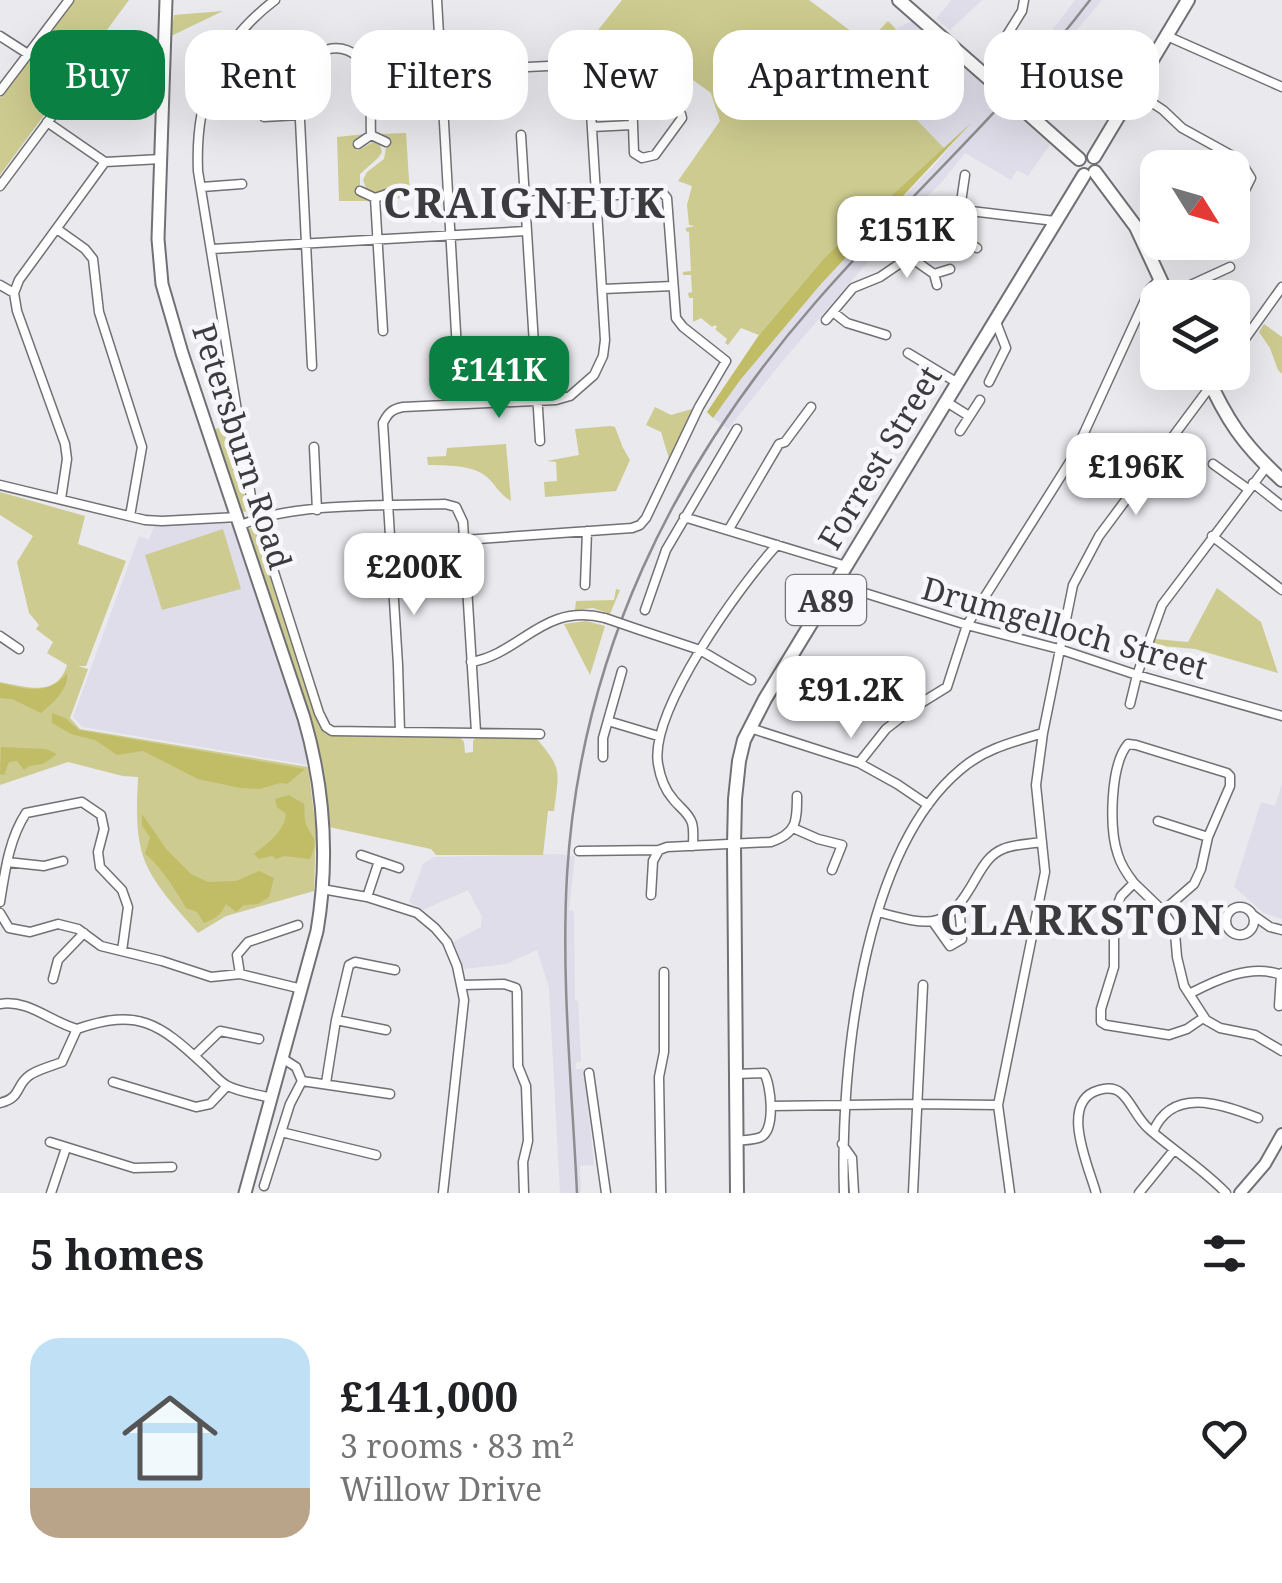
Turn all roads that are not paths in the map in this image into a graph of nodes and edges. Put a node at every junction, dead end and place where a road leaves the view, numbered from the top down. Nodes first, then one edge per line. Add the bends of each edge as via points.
1 (166, 0) edge
2 (274, 0) edge
3 (437, 0) edge
4 (899, 0) edge
5 (1024, 0) edge
6 (1188, 0) edge
7 (66, 1) edge
8 (1022, 10) junction
9 (1034, 18) dead end
10 (439, 30) edge
11 (1010, 30) edge
12 (0, 36) edge
13 (1167, 36) junction
14 (1159, 49) edge
15 (28, 54) junction
16 (528, 67) edge
17 (1282, 87) edge
18 (0, 91) edge
19 (1159, 107) edge
20 (299, 120) edge
21 (370, 120) edge
22 (445, 120) edge
23 (1116, 120) edge
24 (47, 122) joint
25 (632, 125) junction
26 (592, 127) junction
27 (521, 135) dead end
28 (371, 136) junction
29 (386, 142) dead end
30 (358, 144) dead end
31 (1222, 150) edge
32 (161, 159) junction
33 (105, 162) junction
34 (1088, 166) junction
35 (965, 175) dead end
36 (242, 184) dead end
37 (0, 186) edge
38 (202, 187) junction
39 (360, 191) dead end
40 (390, 194) dead end
41 (597, 196) junction
42 (375, 198) junction
43 (526, 201) junction
44 (920, 205) dead end
45 (936, 206) junction
46 (963, 210) junction
47 (1055, 221) junction
48 (57, 229) junction
49 (526, 232) junction
50 (451, 235) junction
51 (378, 240) junction
52 (306, 244) junction
53 (977, 248) dead end
54 (212, 250) junction
55 (907, 255) junction
56 (1230, 267) dead end
57 (950, 268) dead end
58 (934, 274) junction
59 (1161, 278) joint
60 (1203, 280) edge
61 (0, 285) edge
62 (937, 285) dead end
63 (673, 286) junction
64 (1282, 286) edge
65 (603, 290) junction
66 (14, 293) junction
67 (833, 312) junction
68 (995, 318) junction
69 (826, 320) dead end
70 (384, 331) dead end
71 (1250, 331) edge
72 (886, 335) dead end
73 (908, 353) dead end
74 (309, 361) dead end
75 (956, 382) junction
76 (989, 382) dead end
77 (1209, 390) edge
78 (1213, 390) edge
79 (980, 400) dead end
80 (945, 401) junction
81 (538, 402) junction
82 (460, 403) junction
83 (811, 407) dead end
84 (969, 416) junction
85 (737, 429) dead end
86 (960, 432) dead end
87 (540, 441) dead end
88 (314, 447) dead end
89 (1213, 464) dead end
90 (1266, 466) junction
91 (1282, 480) edge
92 (0, 485) edge
93 (1250, 486) junction
94 (61, 499) junction
95 (387, 506) junction
96 (1282, 506) edge
97 (317, 510) junction
98 (130, 516) junction
99 (258, 518) junction
100 (684, 518) junction
101 (240, 521) junction
102 (728, 529) junction
103 (587, 531) junction
104 (1212, 536) junction
105 (464, 540) junction
106 (777, 544) junction
107 (846, 566) junction
108 (835, 584) junction
109 (585, 585) dead end
110 (1282, 590) edge
111 (645, 610) dead end
112 (968, 625) junction
113 (0, 636) edge
114 (19, 649) dead end
115 (1059, 649) junction
116 (700, 650) junction
117 (471, 662) junction
118 (622, 672) dead end
119 (1137, 675) junction
120 (752, 680) dead end
121 (1130, 704) dead end
122 (1282, 716) edge
123 (608, 721) junction
124 (750, 728) junction
125 (400, 732) junction
126 (476, 732) junction
127 (1043, 733) junction
128 (540, 734) dead end
129 (658, 736) junction
130 (603, 757) dead end
131 (859, 762) junction
132 (797, 796) dead end
133 (928, 806) junction
134 (1158, 821) dead end
135 (793, 828) junction
136 (1208, 836) junction
137 (1042, 842) junction
138 (734, 845) junction
139 (693, 846) junction
140 (658, 850) junction
141 (579, 851) dead end
142 (361, 855) dead end
143 (63, 861) dead end
144 (378, 861) junction
145 (7, 862) junction
146 (399, 868) dead end
147 (832, 870) dead end
148 (1134, 883) junction
149 (322, 889) junction
150 (651, 895) dead end
151 (367, 897) junction
152 (0, 902) edge
153 (959, 906) junction
154 (878, 912) junction
155 (1163, 912) junction
156 (1253, 914) junction
157 (1, 918) edge
158 (933, 922) junction
159 (298, 926) dead end
160 (1270, 927) junction
161 (1282, 930) edge
162 (1251, 931) junction
163 (84, 933) junction
164 (122, 951) junction
165 (395, 970) dead end
166 (664, 972) dead end
167 (240, 974) junction
168 (1281, 974) edge
169 (53, 978) dead end
170 (462, 985) junction
171 (923, 986) dead end
172 (303, 989) junction
173 (1186, 990) junction
174 (0, 1004) edge
175 (1279, 1006) dead end
176 (1204, 1018) junction
177 (336, 1020) junction
178 (77, 1030) junction
179 (386, 1030) dead end
180 (258, 1039) dead end
181 (1282, 1050) edge
182 (194, 1056) junction
183 (282, 1058) junction
184 (590, 1073) dead end
185 (736, 1074) junction
186 (302, 1081) junction
187 (113, 1082) dead end
188 (326, 1083) junction
189 (227, 1086) junction
190 (390, 1094) dead end
191 (271, 1098) junction
192 (0, 1103) edge
193 (918, 1104) junction
194 (846, 1105) junction
195 (998, 1105) junction
196 (771, 1106) junction
197 (1258, 1118) dead end
198 (281, 1132) junction
199 (1153, 1132) junction
200 (1282, 1134) edge
201 (50, 1142) dead end
202 (736, 1142) junction
203 (842, 1144) junction
204 (66, 1148) junction
205 (1174, 1150) junction
206 (376, 1155) dead end
207 (172, 1167) dead end
208 (535, 1182) dead end
209 (264, 1186) dead end
210 (524, 1188) edge
211 (51, 1193) edge
212 (244, 1193) edge
213 (443, 1193) edge
214 (606, 1193) edge
215 (660, 1193) edge
216 (737, 1193) edge
217 (844, 1193) edge
218 (854, 1193) edge
219 (914, 1193) edge
220 (1010, 1193) edge
221 (1096, 1193) edge
222 (1139, 1193) edge
223 (1226, 1193) edge
224 (1240, 1193) edge

1 - 32 main road, Petersburn Road
2 - 38 street via 238,34 209,85 197,141
3 - 10 street
4 - 34 main road, bridge
5 - 8 street
6 - 13 main road, A89
7 - 15 street
8 - 9 street
8 - 11 street
12 - 15 street
13 - 14 main road, A89
13 - 17 street
15 - 18 street
16 - 26 street via 588,64
19 - 31 street
20 - 52 street
21 - 28 street
22 - 50 street
23 - 34 main road, A89
24 - 33 street
24 - 37 street
25 - 25 street via 634,94 650,93 682,118 650,158 634,153
25 - 26 street
26 - 41 street
27 - 43 street
28 - 29 street
28 - 30 street
32 - 33 street
32 - 101 main road, Petersburn Road via 162,284
33 - 48 street
34 - 47 main road, Forrest Street / A89
34 - 59 main road via 1136,226
35 - 46 street
36 - 38 street
38 - 54 street
39 - 42 street
40 - 42 street
41 - 43 street
41 - 63 street via 662,192
41 - 65 street
42 - 51 street
43 - 49 street
44 - 45 street
45 - 46 street
45 - 55 street via 930,230
46 - 47 street
46 - 53 street via 962,239
47 - 68 main road, Forrest Street / A89
48 - 66 street
48 - 98 street via 93,259 99,312 142,448
49 - 50 street
49 - 81 street
50 - 51 street
50 - 82 street
51 - 52 street
51 - 70 street
52 - 54 street
52 - 74 street
54 - 99 street
55 - 58 street
55 - 67 street via 880,278 853,288
56 - 60 street
57 - 58 street
58 - 62 street
59 - 112 street via 1074,457
61 - 66 street
63 - 65 street
63 - 103 street via 683,328 726,361 643,522
64 - 71 street
65 - 81 street via 603,356 594,375 570,396
66 - 94 street via 65,444
67 - 69 street
67 - 72 street
68 - 75 main road, Forrest Street / A89
68 - 76 street via 1006,348
73 - 75 street
75 - 80 main road, Forrest Street / A89
77 - 115 street via 1100,536 1072,585
78 - 90 main road via 1235,431
79 - 84 street
80 - 84 street
80 - 107 main road, Forrest Street / A89
81 - 82 street
81 - 87 street
82 - 95 street via 394,408 388,414
83 - 102 street via 779,444
84 - 86 street
85 - 100 street
88 - 97 street
89 - 93 street
90 - 91 main road
90 - 93 street
92 - 94 street
93 - 96 street
93 - 104 street
94 - 98 street
95 - 97 street
95 - 105 street via 450,504 462,516
95 - 125 street
97 - 99 street
98 - 101 street
99 - 101 street
99 - 125 street via 326,727
100 - 102 street
100 - 111 street
101 - 149 main road, Petersburn Road via 310,738 321,801
102 - 106 street
103 - 105 street
103 - 109 street
104 - 110 street
104 - 119 street via 1162,604
105 - 117 street
106 - 107 street
106 - 116 street
107 - 108 main road, Forrest Street / A89
108 - 112 street, Drumgelloch Street
108 - 124 main road, Forrest Street / A89
112 - 115 street, Drumgelloch Street
112 - 131 street via 946,687 886,729
113 - 114 street
115 - 119 street, Drumgelloch Street
115 - 127 street
116 - 117 street, bridge via 588,614 538,626
116 - 120 street
116 - 129 street
117 - 126 street
118 - 123 street
119 - 121 street
119 - 122 street, Drumgelloch Street
123 - 129 street
123 - 130 street
124 - 131 street
124 - 138 main road, Forrest Street / A89 via 739,761
125 - 126 street
126 - 128 street
127 - 133 street via 980,755
127 - 137 street via 1036,785
129 - 139 street via 664,783 691,821
131 - 133 street
132 - 135 street
133 - 154 street via 905,842
134 - 136 street
135 - 138 street via 771,842
135 - 147 street via 842,845
136 - 148 street via 1230,786 1227,772 1128,744 1120,757 1113,813 1119,858
136 - 155 street via 1194,884
137 - 153 street via 1003,849 986,861
137 - 195 street via 1042,890
138 - 139 street
138 - 185 main road, Forrest Street / A89
139 - 140 street
140 - 141 street
140 - 150 street
142 - 144 street
143 - 145 street
144 - 146 street
144 - 151 street
145 - 152 street
145 - 164 street via 26,813 82,802 101,815 100,867 128,907
148 - 155 street
148 - 176 street via 1114,914 1114,967 1102,1022 1169,1035
149 - 151 street
149 - 172 main road, Petersburn Road
151 - 170 street via 426,919 447,942
153 - 158 street
153 - 158 street via 962,939 950,946
154 - 158 street
154 - 194 street via 858,993
155 - 173 street via 1175,933
156 - 160 street
156 - 162 street
156 - 162 street via 1238,906 1226,918 1233,934
157 - 163 street via 9,928 30,932 58,924
159 - 167 street via 248,942 237,954
160 - 161 street
160 - 162 street
163 - 164 street
163 - 169 street via 58,960
164 - 167 street via 211,977
165 - 177 street via 349,965
166 - 215 street
167 - 172 street
168 - 173 street via 1242,973
168 - 175 street
170 - 210 street via 504,984 518,992 528,1141
170 - 213 street
171 - 193 street
172 - 183 main road, Petersburn Road
173 - 176 street
174 - 178 street via 30,1007
176 - 181 street
177 - 179 street
177 - 188 street
178 - 182 street via 134,1020 170,1034
178 - 192 street via 62,1062 30,1074 16,1096
180 - 182 street via 220,1031
182 - 189 street
183 - 186 street
183 - 191 main road, Petersburn Road
184 - 214 street
185 - 196 street via 764,1072
185 - 202 main road, Forrest Street / A89
186 - 188 street
186 - 198 street
187 - 189 street via 196,1108
188 - 190 street
189 - 191 street
191 - 212 main road, Petersburn Road
193 - 194 street
193 - 195 street
193 - 219 street
194 - 196 street
194 - 203 street
195 - 220 street
196 - 202 street via 763,1137
197 - 199 street via 1196,1102 1172,1108
198 - 206 street
198 - 209 street
199 - 205 street
199 - 221 street via 1120,1092 1096,1090 1086,1098 1076,1121
200 - 224 street
201 - 204 street
202 - 216 main road, Forrest Street / A89
203 - 217 street
203 - 218 street via 852,1158
204 - 207 street via 134,1168
204 - 211 street
205 - 222 street
205 - 223 street
208 - 210 street

